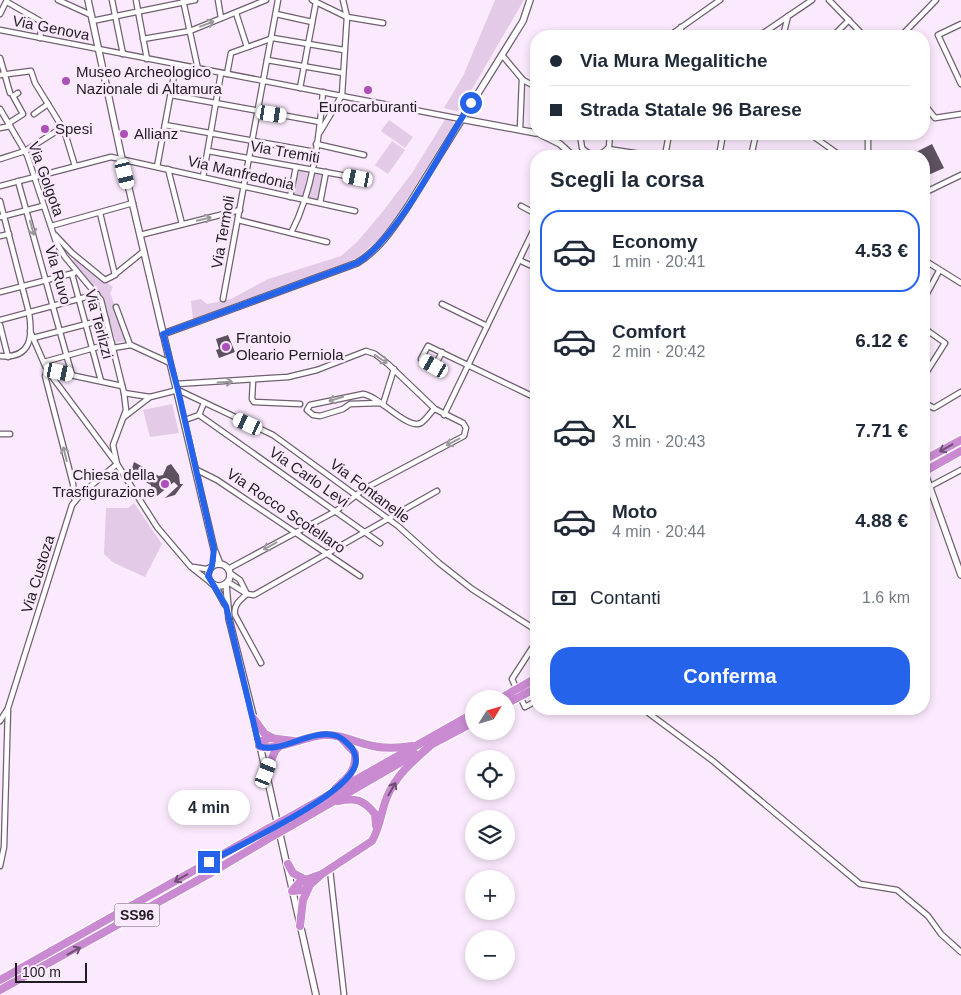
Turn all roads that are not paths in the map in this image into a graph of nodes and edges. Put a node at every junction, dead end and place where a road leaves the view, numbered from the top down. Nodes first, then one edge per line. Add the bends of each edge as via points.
1 (58, 0) edge
2 (112, 0) edge
3 (136, 0) edge
4 (195, 0) edge
5 (218, 0) edge
6 (266, 0) edge
7 (278, 0) edge
8 (343, 0) edge
9 (530, 0) edge
10 (720, 0) edge
11 (812, 0) edge
12 (829, 0) edge
13 (936, 0) edge
14 (7, 1) edge
15 (86, 1) edge
16 (184, 1) edge
17 (314, 1) edge
18 (138, 12) junction
19 (236, 13) junction
20 (0, 14) edge
21 (276, 14) junction
22 (116, 16) junction
23 (788, 16) junction
24 (346, 17) junction
25 (92, 18) junction
26 (221, 18) junction
27 (849, 20) junction
28 (312, 22) junction
29 (383, 23) dead end
30 (961, 24) edge
31 (682, 27) junction
32 (0, 30) edge
33 (678, 30) edge
34 (681, 30) edge
35 (768, 30) edge
36 (784, 30) edge
37 (839, 30) edge
38 (858, 30) edge
39 (907, 30) edge
40 (190, 31) junction
41 (40, 38) junction
42 (273, 38) junction
43 (143, 39) junction
44 (308, 44) junction
45 (247, 47) junction
46 (98, 50) junction
47 (344, 50) junction
48 (123, 54) junction
49 (502, 55) junction
50 (0, 58) edge
51 (147, 59) junction
52 (267, 60) junction
53 (176, 65) junction
54 (304, 66) junction
55 (198, 69) junction
56 (961, 70) edge
57 (956, 72) junction
58 (221, 73) junction
59 (227, 74) junction
60 (343, 74) junction
61 (2, 75) edge
62 (522, 79) junction
63 (263, 81) junction
64 (961, 84) edge
65 (530, 86) edge
66 (300, 88) junction
67 (323, 92) junction
68 (10, 93) dead end
69 (18, 93) dead end
70 (171, 95) junction
71 (342, 95) junction
72 (48, 104) junction
73 (216, 104) junction
74 (0, 109) edge
75 (256, 112) junction
76 (930, 112) edge
77 (34, 114) dead end
78 (961, 114) edge
79 (461, 119) junction
80 (320, 122) junction
81 (10, 124) junction
82 (165, 125) junction
83 (0, 128) edge
84 (63, 128) junction
85 (520, 129) junction
86 (530, 131) edge
87 (211, 133) junction
88 (318, 134) junction
89 (552, 140) edge
90 (611, 140) edge
91 (819, 140) edge
92 (251, 141) junction
93 (316, 144) junction
94 (608, 149) joint
95 (566, 150) edge
96 (615, 150) edge
97 (833, 150) edge
98 (25, 151) junction
99 (208, 151) junction
100 (315, 152) junction
101 (364, 155) dead end
102 (248, 158) junction
103 (0, 159) edge
104 (122, 159) junction
105 (75, 166) junction
106 (157, 166) junction
107 (296, 167) junction
108 (168, 169) junction
109 (311, 169) junction
110 (326, 172) junction
111 (961, 175) edge
112 (34, 177) junction
113 (203, 177) junction
114 (358, 178) dead end
115 (18, 181) junction
116 (0, 186) edge
117 (244, 186) junction
118 (930, 191) edge
119 (290, 197) junction
120 (305, 200) junction
121 (0, 201) edge
122 (132, 203) junction
123 (320, 203) junction
124 (44, 206) junction
125 (521, 206) dead end
126 (26, 210) junction
127 (240, 210) junction
128 (355, 211) dead end
129 (530, 211) edge
130 (100, 213) junction
131 (2, 217) edge
132 (238, 220) junction
133 (182, 224) junction
134 (52, 229) junction
135 (291, 233) junction
136 (9, 234) junction
137 (140, 235) junction
138 (0, 236) edge
139 (530, 237) edge
140 (327, 242) dead end
141 (144, 251) junction
142 (519, 260) junction
143 (930, 264) edge
144 (530, 265) edge
145 (939, 271) junction
146 (78, 272) junction
147 (72, 274) junction
148 (115, 275) junction
149 (47, 280) junction
150 (960, 282) edge
151 (23, 287) junction
152 (930, 287) edge
153 (0, 292) edge
154 (97, 294) junction
155 (223, 298) dead end
156 (79, 299) junction
157 (442, 304) dead end
158 (54, 306) junction
159 (116, 307) dead end
160 (29, 312) junction
161 (106, 319) junction
162 (0, 320) edge
163 (86, 324) junction
164 (0, 325) edge
165 (487, 326) junction
166 (60, 331) junction
167 (930, 332) edge
168 (163, 334) junction
169 (31, 335) junction
170 (130, 345) junction
171 (113, 346) junction
172 (92, 349) junction
173 (442, 352) junction
174 (0, 356) edge
175 (67, 356) junction
176 (8, 357) junction
177 (44, 362) junction
178 (171, 363) junction
179 (468, 365) junction
180 (930, 367) edge
181 (394, 369) junction
182 (47, 370) junction
183 (72, 375) junction
184 (253, 380) junction
185 (101, 381) junction
186 (122, 386) junction
187 (177, 387) junction
188 (961, 392) edge
189 (124, 393) junction
190 (530, 395) edge
191 (150, 397) junction
192 (204, 403) junction
193 (382, 404) junction
194 (930, 406) edge
195 (309, 407) junction
196 (434, 409) junction
197 (199, 415) junction
198 (444, 415) junction
199 (124, 417) junction
200 (185, 420) junction
201 (0, 434) edge
202 (10, 434) dead end
203 (961, 440) edge
204 (961, 451) edge
205 (930, 456) edge
206 (117, 464) junction
207 (930, 468) edge
208 (196, 470) junction
209 (961, 470) edge
210 (930, 486) edge
211 (930, 490) edge
212 (437, 491) dead end
213 (358, 496) junction
214 (75, 501) junction
215 (336, 511) junction
216 (386, 518) junction
217 (364, 531) junction
218 (296, 532) junction
219 (380, 543) dead end
220 (214, 549) junction
221 (328, 553) junction
222 (220, 564) junction
223 (191, 567) junction
224 (211, 567) junction
225 (229, 571) junction
226 (360, 576) dead end
227 (961, 576) edge
228 (227, 583) junction
229 (212, 584) junction
230 (247, 594) junction
231 (226, 606) junction
232 (530, 626) edge
233 (530, 651) edge
234 (261, 663) dead end
235 (530, 683) edge
236 (530, 690) edge
237 (518, 693) junction
238 (515, 694) edge
239 (515, 696) edge
240 (530, 705) edge
241 (8, 708) junction
242 (651, 715) edge
243 (254, 719) junction
244 (465, 719) edge
245 (0, 721) edge
246 (465, 727) edge
247 (337, 735) junction
248 (275, 739) junction
249 (294, 741) junction
250 (282, 744) junction
251 (259, 746) junction
252 (417, 746) junction
253 (430, 746) junction
254 (266, 773) junction
255 (328, 800) junction
256 (271, 832) junction
257 (376, 834) junction
258 (288, 864) junction
259 (0, 866) edge
260 (326, 872) junction
261 (308, 883) junction
262 (292, 891) junction
263 (300, 926) junction
264 (961, 952) edge
265 (0, 980) edge
266 (0, 990) edge
267 (316, 995) edge
268 (344, 995) edge

1 - 25 street
2 - 22 street
3 - 18 street
4 - 16 street
5 - 26 street
6 - 19 street
7 - 21 street, Via Termoli
8 - 24 street
9 - 49 main road via 523,21
10 - 31 street
11 - 23 street
12 - 27 street
13 - 39 street
14 - 20 street
14 - 41 street via 42,22
15 - 25 main road
16 - 18 street
16 - 40 street
17 - 24 street
17 - 28 street
18 - 22 street
18 - 43 street
19 - 26 street
19 - 45 street
21 - 28 street
21 - 42 street, Via Termoli
22 - 25 street
22 - 48 street
23 - 35 street
23 - 36 street
24 - 29 street
24 - 47 street
25 - 46 main road
40 -> 26 street
27 - 37 street
27 - 38 street
28 - 44 street
30 - 57 street via 938,35
31 - 33 street
31 - 34 street
32 - 41 street, Via Genova
40 - 43 street
40 - 55 street
41 - 46 street, Via Genova
42 - 44 street
42 - 45 street
42 - 52 street, Via Termoli
43 - 51 street
44 - 47 street
44 - 54 street
45 - 59 street via 231,54
46 - 48 street, Via Genova
46 - 104 main road
47 - 60 street
48 - 51 street, Via Genova
49 - 62 street
49 - 79 main road
50 - 61 street
51 - 53 street, Via Genova
52 - 54 street
52 - 63 street, Via Termoli
53 - 55 street, Via Genova
53 - 70 street
54 - 60 street
54 - 66 street
55 - 58 street, Via Genova
56 - 57 street
57 - 64 street
58 - 59 street, Via Genova
58 - 73 street
59 - 63 street, Via Genova
60 - 71 street
61 - 68 street
61 - 72 street via 31,71
62 - 65 street
62 - 85 street
63 - 66 street, Via Genova
63 - 75 street, Via Termoli
66 - 67 street, Via Genova
67 - 71 street, Via Genova
67 - 80 street
69 - 81 street via 13,96 24,114
70 - 73 street
70 - 82 street
71 - 79 street, Via Genova
71 - 88 street
72 - 77 street
72 - 84 street
73 - 75 street
73 - 87 street
74 - 81 street, Via Golgota
75 - 80 street
75 - 92 street, Via Termoli
76 - 78 street via 935,118
79 - 85 main road
79 - 168 main road via 394,226 370,255 357,263
80 - 88 street
81 - 83 street
81 - 98 street, Via Golgota
82 - 87 street
82 - 106 street
84 - 98 street
84 - 105 street
85 - 86 main road
87 - 92 street
87 - 99 street
88 - 93 street
89 - 95 main road
90 - 94 street
91 - 97 street
92 - 100 street
92 - 102 street, Via Termoli
93 - 100 street
93 - 101 street
94 - 96 street
98 - 103 street
98 - 112 street, Via Golgota
99 - 102 street, Via Tremiti
99 - 113 street
100 - 109 street
102 - 107 street, Via Tremiti
102 - 117 street, Via Termoli
104 - 105 street, Via Manfredonia via 111,157
104 - 106 street, Via Manfredonia
104 - 122 main road
105 - 112 street, Via Manfredonia
106 - 108 street, Via Manfredonia
107 - 109 street, Via Tremiti
107 - 119 street
108 - 113 street, Via Manfredonia
108 - 133 street
109 - 110 street, Via Tremiti
109 - 120 street
110 - 114 street, Via Tremiti
110 - 123 street
111 - 118 street
112 - 115 street, Via Manfredonia
112 - 124 street, Via Golgota
113 - 117 street, Via Manfredonia
115 - 116 street, Via Manfredonia
115 - 126 street, Via Ruvo
117 - 119 street, Via Manfredonia
117 - 127 street, Via Termoli
119 - 120 street, Via Manfredonia
120 - 123 street, Via Manfredonia
120 - 135 street
121 - 131 street
122 - 130 street
122 - 137 main road
123 - 128 street, Via Manfredonia
124 - 126 street
124 - 134 street, Via Golgota
125 - 129 street
126 - 131 street
126 -> 149 street, Via Ruvo
127 - 132 street, Via Termoli
133 -> 127 street
130 - 134 street
130 - 148 street
131 - 136 street
132 - 135 street
132 - 155 street, Via Termoli
133 - 137 street
134 - 146 street, Via Golgota via 65,257
134 - 148 street, Via Golgota via 72,253 107,280
135 - 140 street
136 - 138 street
136 - 151 street
137 - 141 main road
139 - 142 street
141 - 148 street
141 - 168 main road
142 - 144 street
142 - 165 street
143 - 145 street
145 - 150 street
145 - 152 street
146 - 147 street
146 - 154 street, Via Golgota
147 - 149 street
147 - 156 street, Via Terlizzi
149 - 151 street
149 - 158 street, Via Ruvo
151 - 153 street
151 - 160 street
154 - 156 street
154 - 161 street, Via Golgota
156 - 158 street
156 - 163 street, Via Terlizzi
157 - 165 street
158 - 160 street
158 - 166 street, Via Ruvo
159 - 170 street
160 - 162 street
160 - 169 street
161 - 163 street
161 - 171 street, Via Golgota
163 - 166 street
163 - 172 street, Via Terlizzi
164 - 176 street
165 - 179 street
166 - 169 street
166 - 175 street, Via Ruvo
167 - 180 street via 945,343
168 - 178 main road
169 - 176 street via 23,352
169 - 177 street
170 - 171 street
170 - 178 street
171 - 172 street
171 - 186 street, Via Golgota
172 - 175 street
172 - 185 street, Via Terlizzi
173 - 173 street via 428,346 421,359 434,366
173 - 179 street
174 - 176 street
175 - 177 street
175 - 183 street, Via Ruvo
177 - 182 street
178 - 187 main road
179 - 190 street
179 - 198 street
184 -> 181 street via 299,375 366,351 380,357
181 - 193 street
181 - 196 street
182 - 183 street
182 - 206 street
214 -> 182 street via 45,376
183 - 185 street
187 -> 184 street
184 - 195 street via 254,402
185 - 186 street
186 - 189 street, Via Golgota
187 - 191 street
187 - 192 street, Via Fontanelle
187 - 200 main road
188 - 194 street via 934,408
189 - 191 street
189 - 199 street, Via Golgota
191 - 199 street
192 - 197 street
192 - 213 street, Via Fontanelle via 281,440
193 -> 195 street via 363,394
193 - 195 street via 350,404 320,416 313,415
193 - 196 street via 415,424
196 - 198 street
197 - 200 street
197 - 215 street, Via Carlo Levi
198 -> 213 street via 463,423 466,434
199 - 206 street via 113,445
200 - 208 main road
201 - 202 street
203 -> 205 highway
204 - 207 highway, bridge
206 - 214 street
206 - 223 street via 157,528
208 - 218 street, Via Rocco Scotellaro via 217,480
208 - 220 main road
209 - 210 street
211 - 227 main road
212 - 216 street
213 - 215 street
213 - 216 street, Via Fontanelle
214 - 241 street, Via Custoza
215 - 217 street, Via Carlo Levi
215 - 218 street
216 - 217 street
216 - 232 street, Via Fontanelle via 465,584
217 - 219 street, Via Carlo Levi
217 - 221 street
218 - 221 street, Via Rocco Scotellaro
218 -> 225 street
220 - 222 main road
220 - 224 main road
221 - 226 street, Via Rocco Scotellaro
221 - 230 street via 254,595
222 - 224 main road
222 - 225 main road
223 - 224 street
223 - 229 street
224 - 229 main road via 208,573
225 - 228 main road
225 - 230 street via 240,580
228 - 229 main road
228 - 230 street
228 - 231 main road
229 - 231 main road
230 - 234 street via 234,607 234,615
231 - 243 main road
233 - 240 street via 512,679 525,708
235 - 237 highway
236 - 237 highway
237 - 238 highway
237 - 239 highway
241 - 245 street
241 - 259 street via 4,847
242 - 264 street via 713,761 860,884 897,890 928,916 941,934
243 - 248 highway via 265,734
243 - 251 main road
244 - 252 highway, SS96
246 - 253 highway, SS96
247 - 249 highway via 311,736
247 - 252 highway via 372,746
247 - 255 highway via 355,752 356,765
248 - 249 highway
248 - 251 highway via 265,739
249 - 250 highway
250 - 251 highway via 267,749
250 - 254 highway via 275,751
251 - 254 main road
252 - 255 highway, SS96
253 - 255 highway, SS96
257 -> 253 highway via 388,796 400,774
254 - 258 main road
255 - 256 highway, SS96, bridge via 288,818
255 - 256 highway, SS96, bridge via 289,827
255 - 257 highway via 355,798 368,804 375,814
256 -> 265 highway, SS96
266 -> 256 highway, SS96 via 209,874
257 - 260 highway via 365,847
258 - 261 highway via 293,873
258 - 262 main road
260 - 261 highway
260 - 268 street
261 - 262 highway via 296,885
261 - 263 highway
262 - 263 main road
263 - 267 main road

